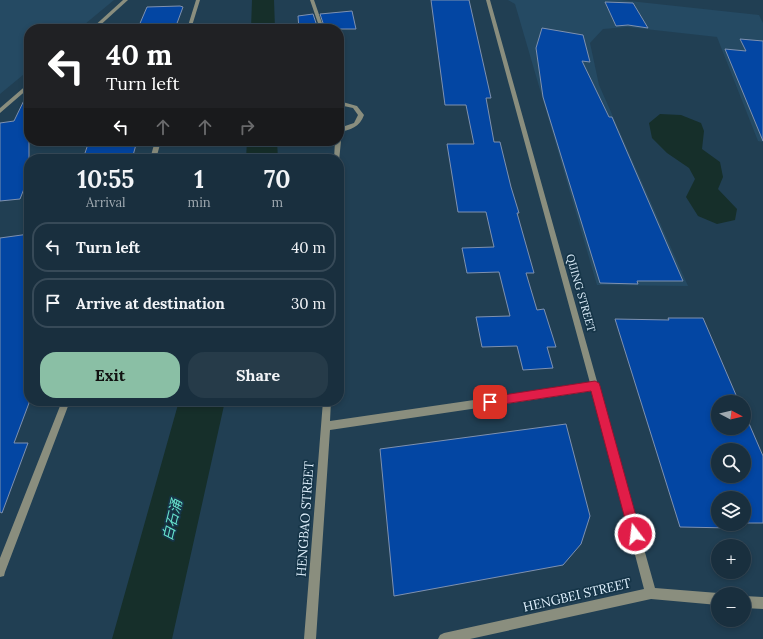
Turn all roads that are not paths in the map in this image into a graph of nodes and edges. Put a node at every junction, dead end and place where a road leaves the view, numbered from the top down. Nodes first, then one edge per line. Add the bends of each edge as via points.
1 (126, 0) edge
2 (198, 0) edge
3 (312, 0) edge
4 (488, 0) edge
5 (99, 24) edge
6 (191, 24) edge
7 (320, 24) edge
8 (24, 89) edge
9 (344, 104) edge
10 (0, 111) edge
11 (344, 128) edge
12 (595, 386) junction
13 (64, 406) edge
14 (327, 406) edge
15 (326, 426) junction
16 (0, 572) edge
17 (651, 593) junction
18 (711, 598) edge
19 (751, 602) edge
20 (763, 603) edge
21 (310, 639) edge
22 (444, 639) edge

1 - 5 street
2 - 6 street
3 - 7 street
4 - 12 street, QIJING STREET
8 - 10 street
9 - 11 street via 355,107 361,115 352,126
12 - 15 street
12 - 17 street, QIJING STREET
13 - 16 street
14 - 15 street, HENGBAO STREET
15 - 21 street, HENGBAO STREET
17 - 18 street, HENGBEI STREET
17 - 22 street, HENGBEI STREET
19 - 20 street

